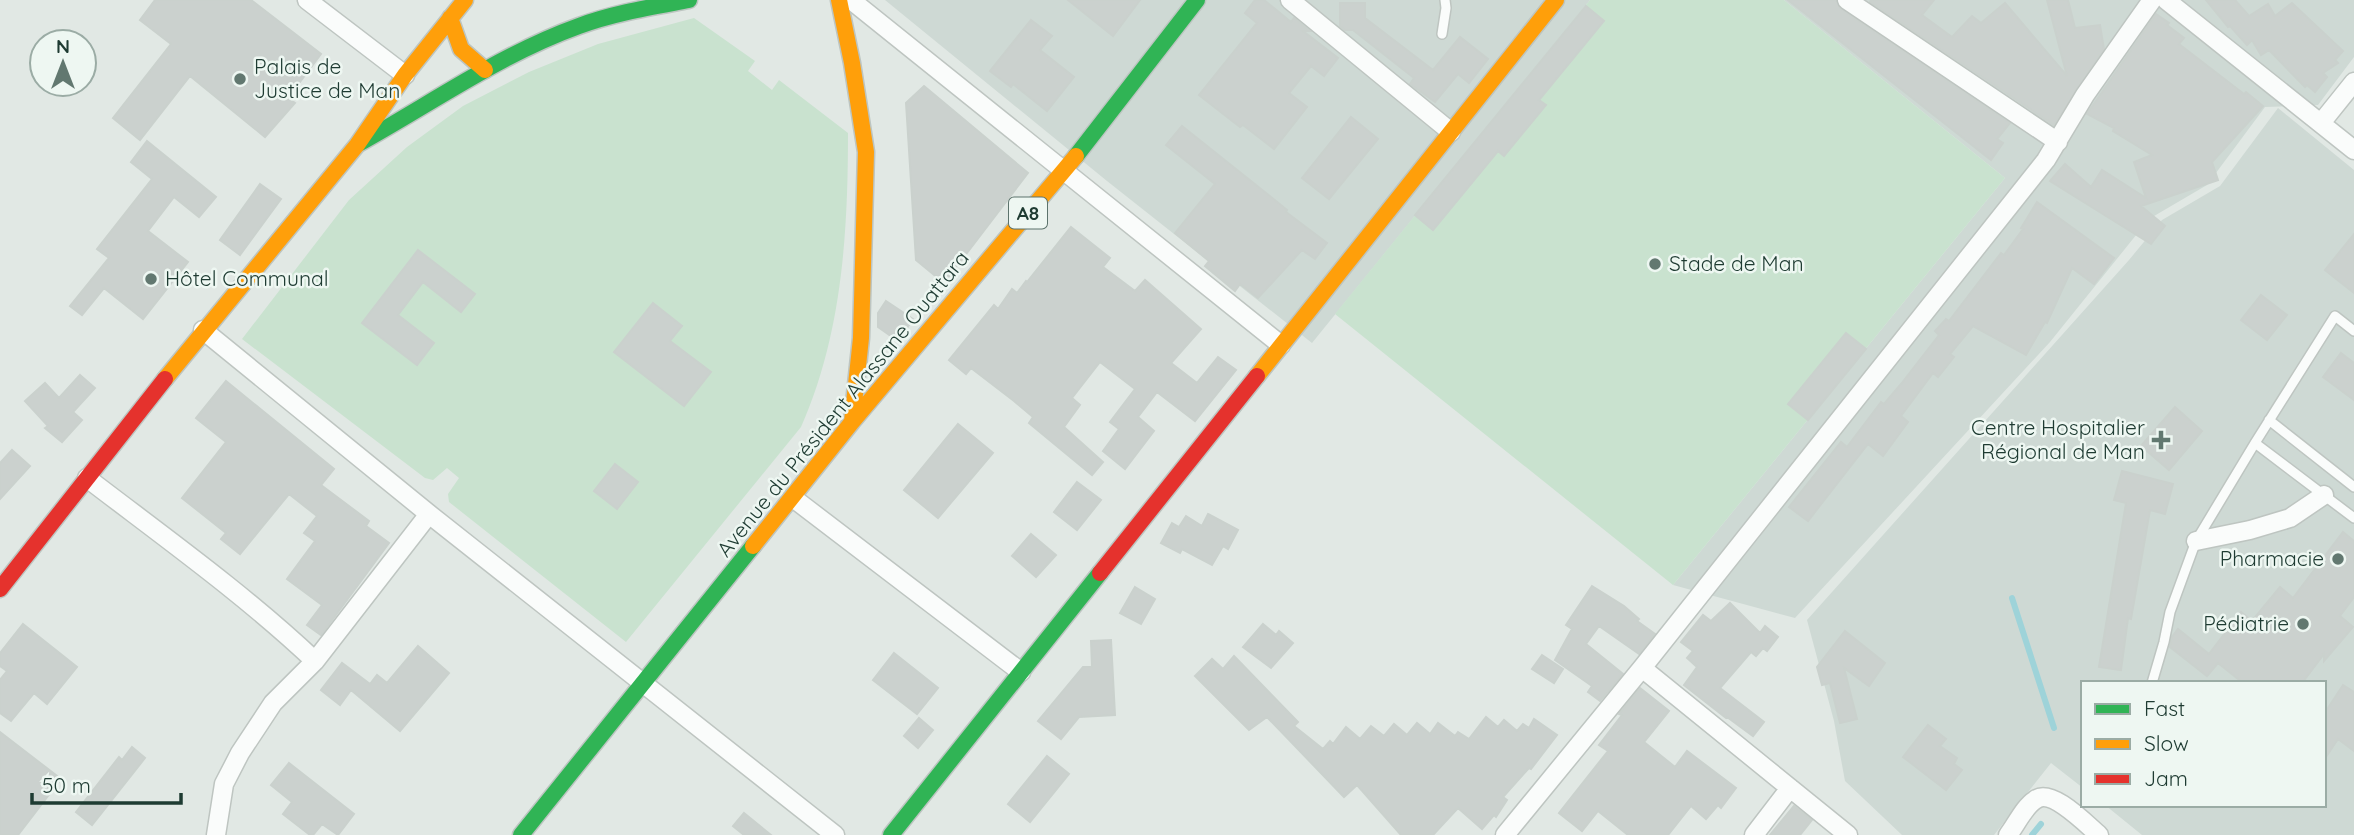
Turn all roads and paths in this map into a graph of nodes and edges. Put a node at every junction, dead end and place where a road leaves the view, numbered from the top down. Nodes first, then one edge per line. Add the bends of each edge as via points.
1 (307, 0) edge
2 (465, 0) edge
3 (689, 0) edge
4 (839, 0) edge
5 (851, 0) edge
6 (1197, 0) edge
7 (1290, 0) edge
8 (1446, 0) edge
9 (1556, 0) edge
10 (1847, 0) edge
11 (2152, 0) edge
12 (2168, 0) edge
13 (450, 18) junction
14 (1442, 34) dead end
15 (485, 70) junction
16 (405, 75) junction
17 (2354, 82) edge
18 (2321, 123) junction
19 (1451, 132) junction
20 (2058, 142) junction
21 (357, 145) junction
22 (2354, 150) edge
23 (1064, 171) junction
24 (203, 330) junction
25 (2354, 331) edge
26 (1281, 345) junction
27 (2269, 420) junction
28 (852, 422) junction
29 (2255, 443) junction
30 (87, 478) junction
31 (2354, 487) edge
32 (2324, 495) junction
33 (793, 498) junction
34 (429, 514) junction
35 (2354, 518) edge
36 (2196, 541) junction
37 (0, 589) edge
38 (315, 661) junction
39 (1642, 668) junction
40 (1021, 672) junction
41 (2153, 681) edge
42 (642, 682) junction
43 (1790, 788) junction
44 (216, 835) edge
45 (522, 835) edge
46 (835, 835) edge
47 (891, 835) edge
48 (1505, 835) edge
49 (1754, 835) edge
50 (1848, 835) edge
51 (2008, 835) edge
52 (2099, 835) edge

1 - 16 street
2 - 13 street
3 - 15 street via 580,26
4 - 28 street via 866,152 861,338
5 - 23 street
6 - 23 street, Avenue du Président Alassane Ouattara / A8
7 - 19 street
8 - 14 lane
9 - 19 street
10 - 20 street
11 - 20 street
12 - 18 street
13 - 15 street via 461,52
13 - 16 street
15 - 21 street
16 - 21 street
17 - 18 street
18 - 22 street
19 - 26 street
20 - 39 street
21 - 24 street
23 - 26 street
23 - 28 street, Avenue du Président Alassane Ouattara / A8
24 - 30 street
24 - 34 street
25 - 27 lane via 2335,316
26 - 40 street
27 - 29 lane
27 - 31 lane
28 - 33 street, Avenue du Président Alassane Ouattara / A8
29 - 32 lane
29 - 36 lane
30 - 37 street
30 - 38 street
32 - 35 lane
32 - 36 street via 2290,518
33 - 40 street
33 - 42 street, Avenue du Président Alassane Ouattara / A8
34 - 38 street
34 - 42 street
36 - 41 lane via 2170,612
38 - 44 street via 273,703 240,753 224,785
39 - 43 street
39 - 48 street
40 - 47 street
42 - 45 street, Avenue du Président Alassane Ouattara / A8
42 - 46 street
43 - 49 street
43 - 50 street
51 - 52 street via 2043,796 2055,799

